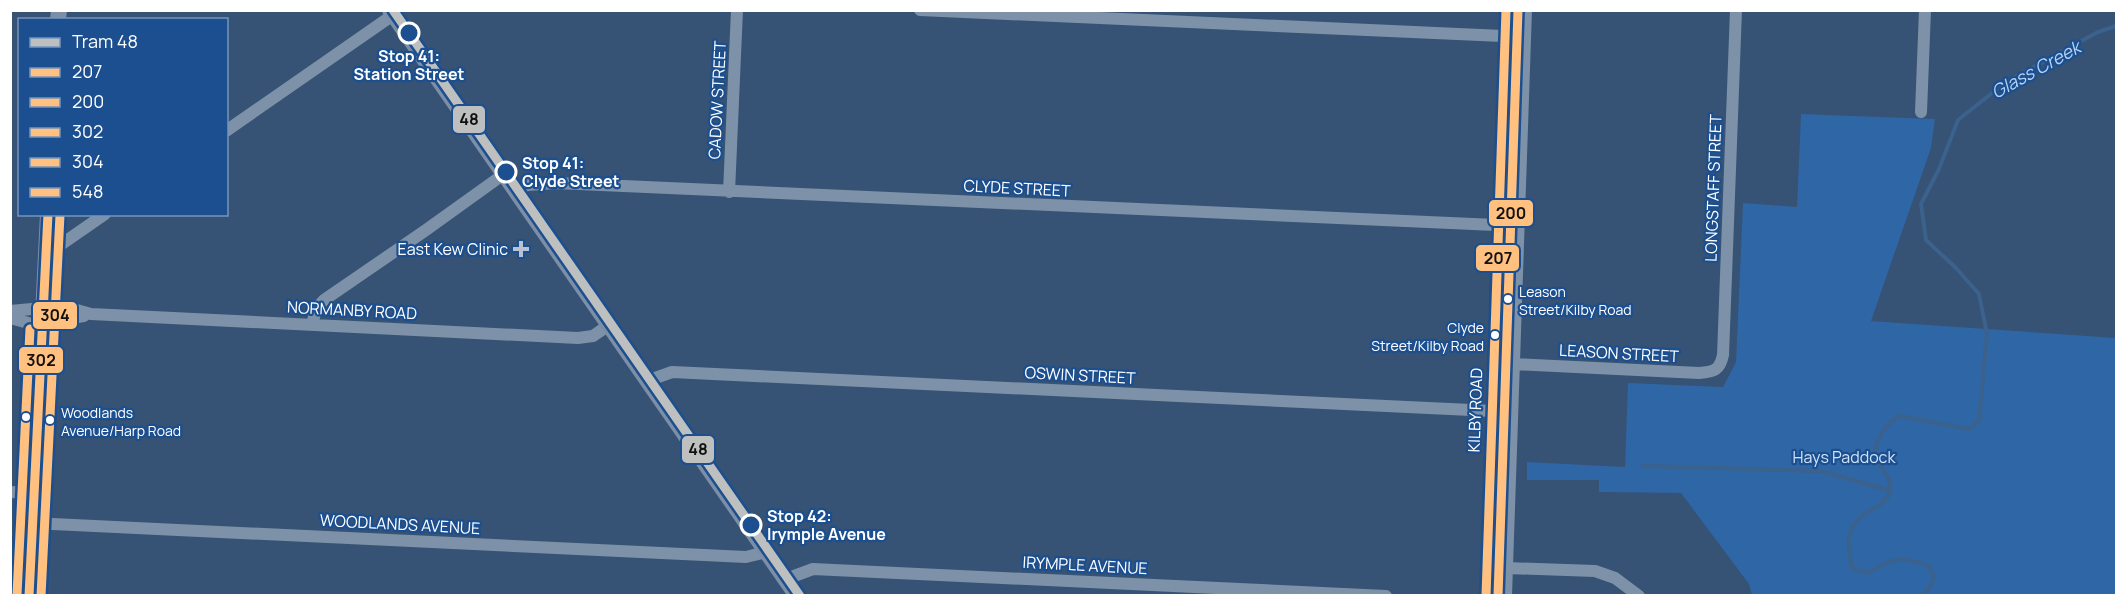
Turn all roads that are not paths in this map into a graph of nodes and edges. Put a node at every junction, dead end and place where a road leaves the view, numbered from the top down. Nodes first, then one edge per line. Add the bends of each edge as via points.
1 (737, 10) edge
2 (920, 10) edge
3 (1506, 10) edge
4 (1526, 10) edge
5 (1736, 10) edge
6 (1925, 10) edge
7 (392, 13) edge
8 (1505, 37) junction
9 (1525, 37) junction
10 (1921, 112) dead end
11 (228, 130) edge
12 (504, 174) junction
13 (515, 192) junction
14 (729, 192) junction
15 (48, 216) edge
16 (102, 216) edge
17 (1498, 226) junction
18 (1518, 226) junction
19 (46, 255) junction
20 (43, 301) junction
21 (10, 311) edge
22 (91, 314) junction
23 (10, 318) edge
24 (312, 325) junction
25 (609, 325) junction
26 (42, 330) junction
27 (1513, 364) junction
28 (1720, 366) joint
29 (647, 381) junction
30 (1492, 411) junction
31 (1512, 416) junction
32 (10, 492) edge
33 (34, 493) junction
34 (32, 523) junction
35 (766, 552) junction
36 (1507, 568) junction
37 (786, 579) junction
38 (28, 596) edge
39 (797, 596) edge
40 (1386, 596) edge
41 (1486, 596) edge
42 (1506, 596) edge
43 (1639, 596) edge

1 - 14 street, CADOW STREET
2 - 8 street
3 - 8 street, KILBY ROAD
4 - 9 street
5 - 28 street, LONGSTAFF STREET
6 - 10 street
7 - 11 street
7 - 12 main road
8 - 9 street
8 - 17 street, KILBY ROAD
9 - 18 street
12 - 13 main road
12 - 24 street via 324,300 315,309
13 - 14 street, CLYDE STREET via 527,185 556,183
13 - 25 main road
14 - 17 street, CLYDE STREET
15 - 19 main road
16 - 19 street
17 - 18 street, CLYDE STREET
17 - 30 street, KILBY ROAD
18 - 27 street
19 - 20 main road
20 - 21 street
20 - 22 street, NORMANBY ROAD
20 - 26 main road
22 - 24 street, NORMANBY ROAD
22 - 26 street, NORMANBY ROAD via 65,319
23 - 26 street
24 - 25 street, NORMANBY ROAD via 578,338 593,336
25 - 29 main road
26 - 33 main road
27 - 28 street, LEASON STREET via 1699,374
27 - 31 street
29 - 30 street, OSWIN STREET via 672,372
29 - 35 main road
30 - 31 street, OSWIN STREET
30 - 41 street, KILBY ROAD
31 - 36 street
32 - 33 street
33 - 34 main road
34 - 35 street, WOODLANDS AVENUE via 746,557
34 - 38 main road
35 - 37 main road
36 - 42 street
36 - 43 street via 1595,571 1615,578
37 - 39 main road
37 - 40 street, IRYMPLE AVENUE via 813,569

